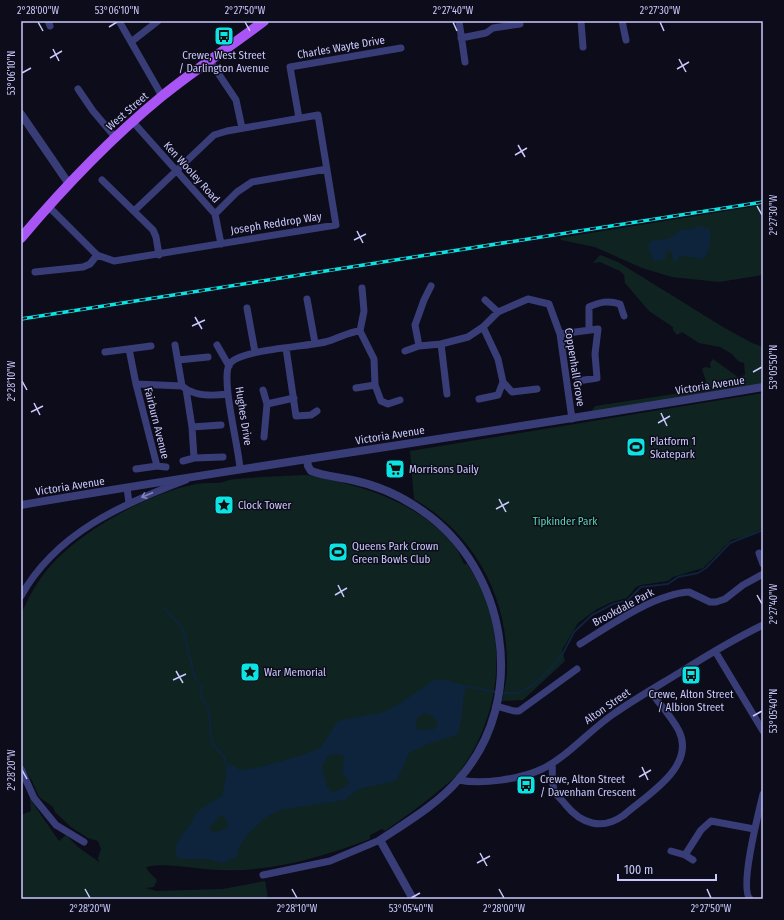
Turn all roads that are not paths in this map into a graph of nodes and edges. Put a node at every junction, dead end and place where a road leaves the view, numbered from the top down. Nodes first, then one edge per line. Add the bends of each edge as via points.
1 (119, 21) edge
2 (158, 21) edge
3 (264, 21) edge
4 (459, 21) edge
5 (581, 21) edge
6 (622, 21) edge
7 (520, 26) edge
8 (461, 38) junction
9 (626, 40) dead end
10 (131, 42) junction
11 (583, 47) dead end
12 (401, 48) dead end
13 (210, 61) junction
14 (465, 62) dead end
15 (78, 89) dead end
16 (162, 96) junction
17 (21, 114) edge
18 (299, 118) junction
19 (132, 122) junction
20 (23, 123) edge
21 (242, 128) junction
22 (115, 137) junction
23 (327, 169) junction
24 (177, 171) junction
25 (102, 180) dead end
26 (69, 184) junction
27 (49, 207) junction
28 (134, 211) junction
29 (215, 214) junction
30 (21, 236) edge
31 (221, 244) junction
32 (97, 255) junction
33 (159, 255) junction
34 (35, 272) dead end
35 (431, 286) dead end
36 (362, 288) dead end
37 (307, 299) dead end
38 (485, 300) dead end
39 (247, 308) dead end
40 (498, 312) junction
41 (624, 316) dead end
42 (483, 327) junction
43 (360, 330) junction
44 (589, 330) junction
45 (560, 334) junction
46 (315, 343) junction
47 (441, 344) junction
48 (175, 345) dead end
49 (217, 345) dead end
50 (151, 346) dead end
51 (419, 346) junction
52 (286, 348) junction
53 (129, 349) junction
54 (405, 351) dead end
55 (104, 352) dead end
56 (255, 352) junction
57 (208, 357) dead end
58 (178, 360) junction
59 (229, 366) junction
60 (578, 381) dead end
61 (503, 382) junction
62 (136, 384) junction
63 (375, 386) junction
64 (763, 387) edge
65 (184, 388) junction
66 (356, 388) dead end
67 (537, 389) dead end
68 (264, 390) dead end
69 (228, 394) junction
70 (447, 394) dead end
71 (294, 398) junction
72 (478, 399) dead end
73 (400, 400) dead end
74 (267, 404) junction
75 (317, 411) dead end
76 (572, 419) junction
77 (221, 425) dead end
78 (192, 427) junction
79 (264, 437) dead end
80 (194, 458) junction
81 (223, 458) dead end
82 (307, 459) junction
83 (183, 462) dead end
84 (157, 466) junction
85 (166, 467) dead end
86 (136, 469) dead end
87 (240, 469) junction
88 (191, 478) junction
89 (127, 488) junction
90 (129, 503) junction
91 (21, 505) edge
92 (759, 553) dead end
93 (763, 564) edge
94 (763, 574) edge
95 (21, 596) edge
96 (763, 625) edge
97 (580, 644) dead end
98 (715, 651) junction
99 (577, 669) dead end
100 (650, 691) junction
101 (496, 706) junction
102 (763, 731) edge
103 (552, 764) junction
104 (21, 769) edge
105 (459, 780) junction
106 (763, 794) edge
107 (754, 829) junction
108 (380, 840) junction
109 (84, 842) dead end
110 (671, 850) dead end
111 (685, 855) junction
112 (693, 860) dead end
113 (263, 875) dead end
114 (413, 899) edge
115 (750, 899) edge

1 - 10 street
2 - 10 street
3 - 13 main road, West Street
4 - 8 street
5 - 11 street
6 - 9 street
7 - 8 street via 494,28 486,33
8 - 14 street
10 - 16 street
12 - 18 street, Charles Wayte Drive via 290,67
13 - 16 main road, West Street
13 - 21 street via 236,100
15 - 22 street
16 - 19 main road, West Street
17 - 20 street
18 - 21 street
18 - 23 street via 318,115
19 - 22 main road, West Street
19 - 24 street, Ken Wooley Road
20 - 26 street
21 - 24 street via 214,135
22 - 26 main road, West Street
23 - 29 street via 252,182 237,192
23 - 31 street, Joseph Reddrop Way via 336,225
24 - 28 street
24 - 29 street, Ken Wooley Road
25 - 28 street
26 - 27 main road, West Street
27 - 30 main road, West Street
27 - 32 street
28 - 33 street via 153,230
29 - 31 street, Ken Wooley Road
31 - 33 street, Joseph Reddrop Way
32 - 33 street, Joseph Reddrop Way via 114,261
32 - 34 street via 90,264 83,267
35 - 51 street via 415,325
36 - 43 street via 364,311
37 - 46 street
38 - 40 street
39 - 56 street
40 - 42 street, Coppenhall Grove
40 - 45 street, Coppenhall Grove via 528,299 549,304
41 - 44 street via 620,304 612,301 599,302 589,307
42 - 47 street, Coppenhall Grove via 468,337
42 - 61 street via 498,359
43 - 46 street
43 - 63 street via 374,359
44 - 45 street
44 - 60 street via 598,328 595,354 597,378
45 - 76 street, Coppenhall Grove
46 - 52 street
47 - 51 street, Coppenhall Grove
47 - 70 street
48 - 58 street
49 - 59 street
50 - 53 street
51 - 54 street, Coppenhall Grove
52 - 56 street
52 - 71 street
53 - 55 street
53 - 62 street, Fairburn Avenue
56 - 59 street via 234,359
57 - 58 street
58 - 65 street
59 - 69 street, Hughes Drive
61 - 67 street via 512,392
61 - 72 street via 498,395
62 - 65 street, Fairburn Avenue
62 - 84 street, Fairburn Avenue
63 - 66 street
63 - 73 street via 381,401 388,404
64 - 76 street, Victoria Avenue
65 - 69 street, Fairburn Avenue via 210,396
65 - 78 street
68 - 74 street, Hughes Drive
69 - 87 street, Hughes Drive
71 - 74 street
71 - 75 street via 296,416 311,415
74 - 79 street, Hughes Drive
76 - 82 street, Victoria Avenue
77 - 78 street
78 - 80 street
80 - 81 street, Fairburn Avenue
80 - 83 street, Fairburn Avenue
82 - 87 street, Victoria Avenue
82 - 101 street via 311,471 372,486 406,501 434,519 459,545 480,576 493,607 501,649 500,686
84 - 85 street, Fairburn Avenue
84 - 86 street, Fairburn Avenue
87 - 88 street, Victoria Avenue
88 - 89 street, Victoria Avenue
88 -> 90 street
89 - 90 street
89 - 91 street, Victoria Avenue
90 - 95 street via 101,518 61,546 36,572
92 - 93 street
94 - 97 street, Brookdale Park via 739,587 725,599 716,602 689,592 658,600
96 - 98 street, Alton Street
98 - 100 street, Alton Street
98 - 102 street
99 - 101 street via 522,709 514,711
100 - 103 street, Alton Street via 600,723
100 - 103 street via 679,731 681,760 674,771 624,815 606,824 594,824 579,818 555,792 552,784
101 - 105 street via 476,756
103 - 105 street, Alton Street via 536,772 519,776 479,782
104 - 109 street via 34,798 53,822
105 - 108 street via 426,808
106 - 107 street
107 - 111 street via 711,821 701,830
107 - 115 street via 746,884
108 - 113 street via 330,860
108 - 114 street
110 - 111 street
111 - 112 street

